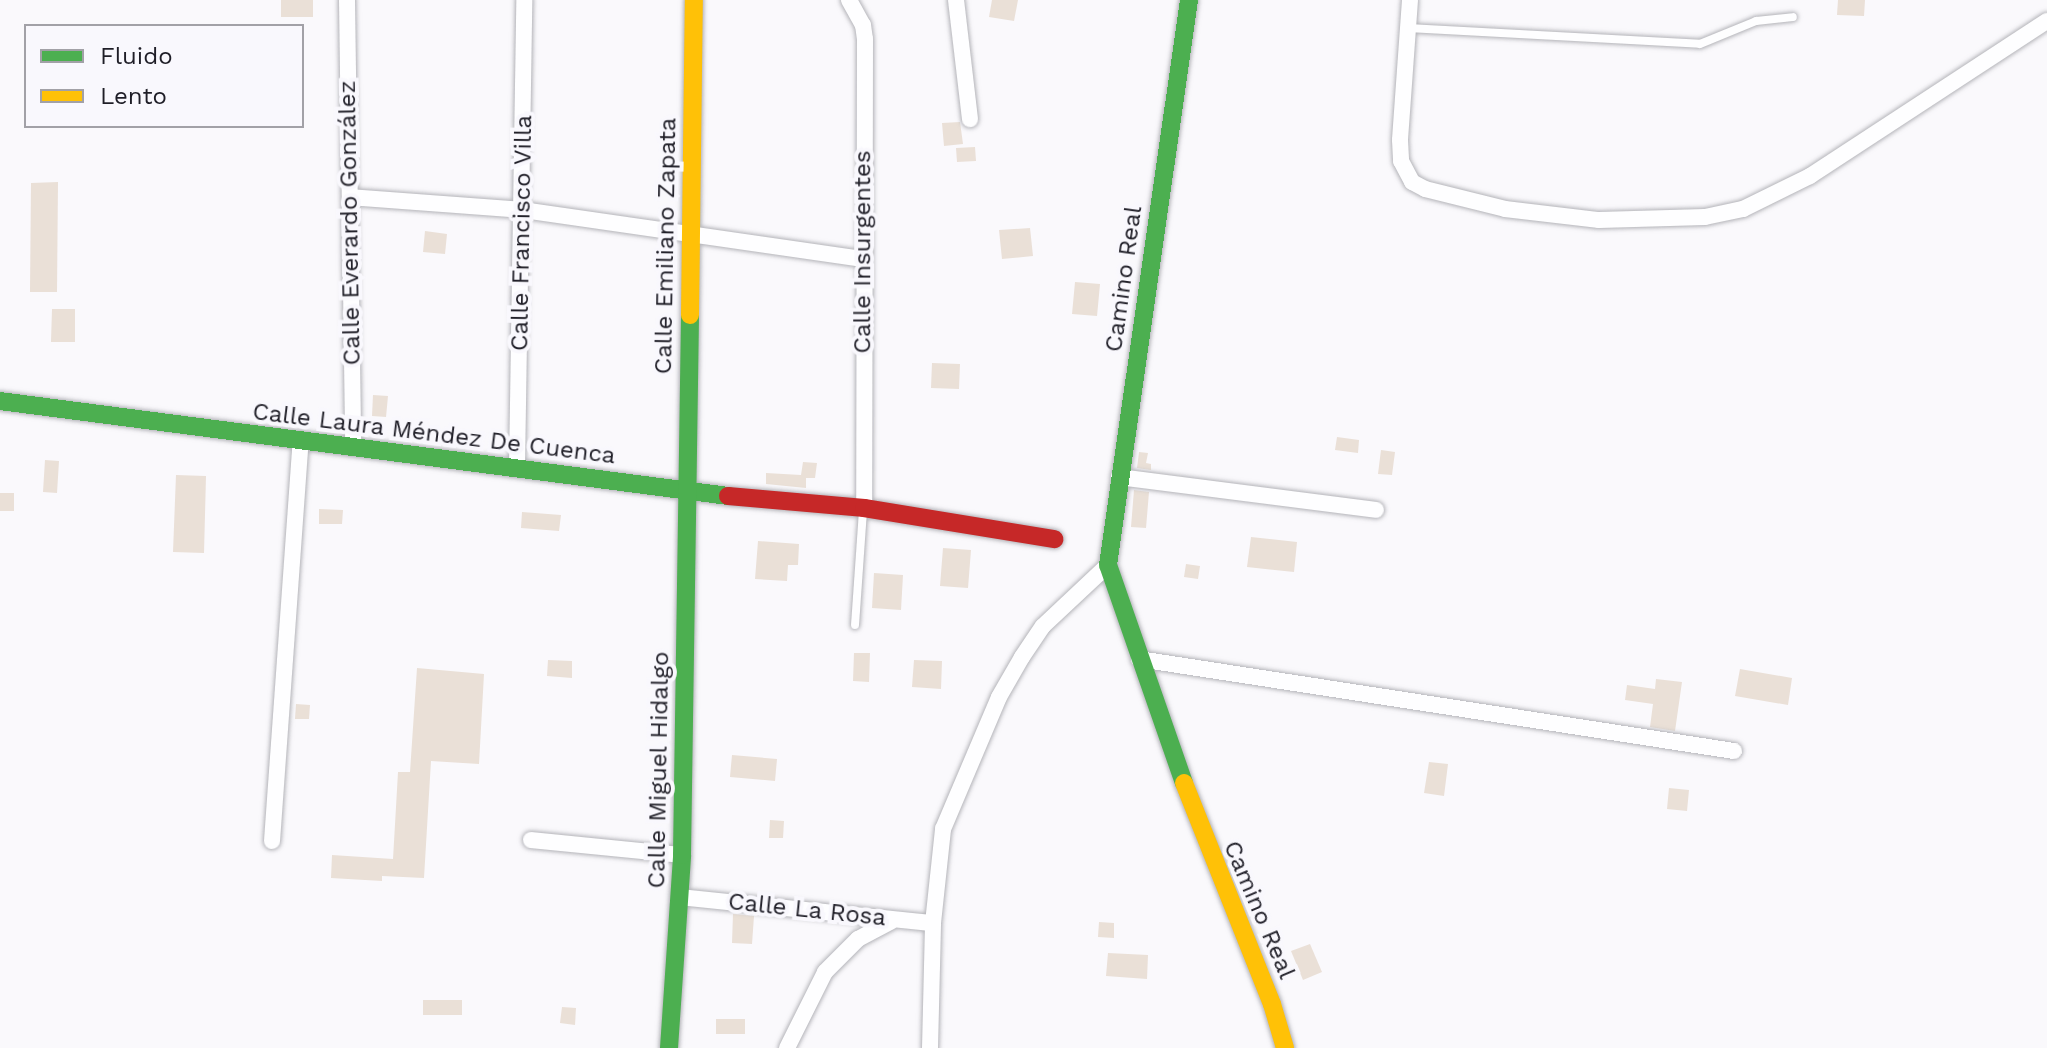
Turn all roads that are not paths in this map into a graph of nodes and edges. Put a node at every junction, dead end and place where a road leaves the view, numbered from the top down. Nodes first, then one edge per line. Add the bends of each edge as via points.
1 (347, 0) edge
2 (524, 0) edge
3 (694, 0) edge
4 (849, 0) edge
5 (956, 0) edge
6 (1189, 0) edge
7 (1410, 0) edge
8 (1793, 17) dead end
9 (2047, 21) edge
10 (1408, 28) junction
11 (970, 119) dead end
12 (350, 197) junction
13 (523, 210) junction
14 (690, 235) junction
15 (862, 259) junction
16 (0, 401) edge
17 (301, 441) junction
18 (353, 446) junction
19 (517, 467) junction
20 (1119, 477) junction
21 (688, 492) junction
22 (864, 508) junction
23 (1376, 510) dead end
24 (1054, 539) dead end
25 (1108, 565) junction
26 (855, 625) dead end
27 (1139, 659) junction
28 (1734, 751) dead end
29 (531, 840) dead end
30 (272, 841) dead end
31 (682, 855) junction
32 (680, 897) junction
33 (896, 919) junction
34 (933, 923) junction
35 (669, 1048) edge
36 (787, 1048) edge
37 (930, 1048) edge
38 (1285, 1048) edge

1 - 12 street, Calle Everardo González
2 - 13 street, Calle Francisco Villa
3 - 14 street, Calle Emiliano Zapata
4 - 15 street, Calle Insurgentes via 865,39
5 - 11 street
6 - 20 street, Camino Real
7 - 10 street
8 - 10 lane via 1756,21 1700,44
9 - 10 street via 1810,176 1743,209 1705,217 1599,220 1505,209 1412,182 1401,161 1400,140
12 - 13 street
12 - 18 street, Calle Everardo González
13 - 14 street
13 - 19 street, Calle Francisco Villa
14 - 15 street
14 - 21 street, Calle Emiliano Zapata
15 - 22 street, Calle Insurgentes
16 - 17 street, Calle Laura Méndez De Cuenca
17 - 18 street, Calle Laura Méndez De Cuenca
17 - 30 street
18 - 19 street, Calle Laura Méndez De Cuenca
19 - 21 street, Calle Laura Méndez De Cuenca
20 - 23 street
20 - 25 street, Camino Real
21 - 22 street, Calle Laura Méndez De Cuenca
21 - 31 street, Calle Miguel Hidalgo
22 - 24 street, Calle Laura Méndez De Cuenca
22 - 26 lane
25 - 27 street, Camino Real
25 - 34 street via 1043,626 999,697 943,829
27 - 28 street
27 - 38 street, Camino Real
29 - 31 street
31 - 32 street, Calle Miguel Hidalgo
32 - 33 street, Calle La Rosa
32 - 35 street, Calle Miguel Hidalgo
33 - 34 street, Calle La Rosa
33 - 36 street via 858,939 832,963
34 - 37 street

